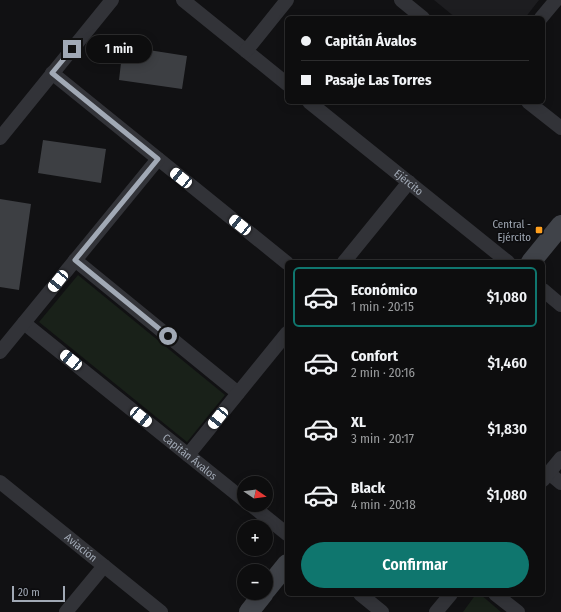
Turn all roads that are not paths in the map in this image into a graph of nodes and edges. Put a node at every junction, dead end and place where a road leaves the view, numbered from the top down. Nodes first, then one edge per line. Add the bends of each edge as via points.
1 (112, 0) edge
2 (183, 0) edge
3 (287, 0) edge
4 (401, 0) edge
5 (556, 0) edge
6 (421, 16) edge
7 (543, 16) edge
8 (246, 51) junction
9 (52, 73) junction
10 (285, 82) edge
11 (312, 104) edge
12 (531, 104) edge
13 (561, 128) edge
14 (0, 138) edge
15 (158, 159) junction
16 (409, 182) junction
17 (561, 225) edge
18 (75, 260) junction
19 (346, 260) edge
20 (506, 260) edge
21 (533, 260) edge
22 (285, 261) edge
23 (545, 292) edge
24 (561, 305) edge
25 (24, 323) junction
26 (285, 335) edge
27 (0, 352) edge
28 (238, 393) junction
29 (188, 455) junction
30 (561, 458) edge
31 (546, 477) edge
32 (0, 482) edge
33 (561, 483) edge
34 (237, 494) edge
35 (260, 512) edge
36 (285, 532) edge
37 (104, 566) junction
38 (285, 566) edge
39 (273, 581) edge
40 (362, 596) edge
41 (449, 596) edge
42 (498, 596) edge
43 (258, 600) edge
44 (66, 612) edge
45 (161, 612) edge
46 (248, 612) edge
47 (382, 612) edge
48 (436, 612) edge
49 (518, 612) edge

1 - 9 street
2 - 8 street
3 - 8 street
4 - 6 street
5 - 7 street
8 - 10 street
9 - 14 street
9 - 15 street
11 - 16 street, Ejército
12 - 13 street
15 - 18 street
15 - 22 street
16 - 19 street
16 - 20 street, Ejército
17 - 21 street
18 - 25 street
18 - 28 street
23 - 24 street
25 - 27 street
25 - 29 street, Capitán Ávalos
26 - 28 street
28 - 29 street
29 - 34 street, Capitán Ávalos
30 - 31 street
31 - 33 street
32 - 37 street, Aviación
35 - 36 street
37 - 44 street
37 - 45 street, Aviación
38 - 39 street
40 - 47 street
41 - 48 street
42 - 49 street
43 - 46 street

